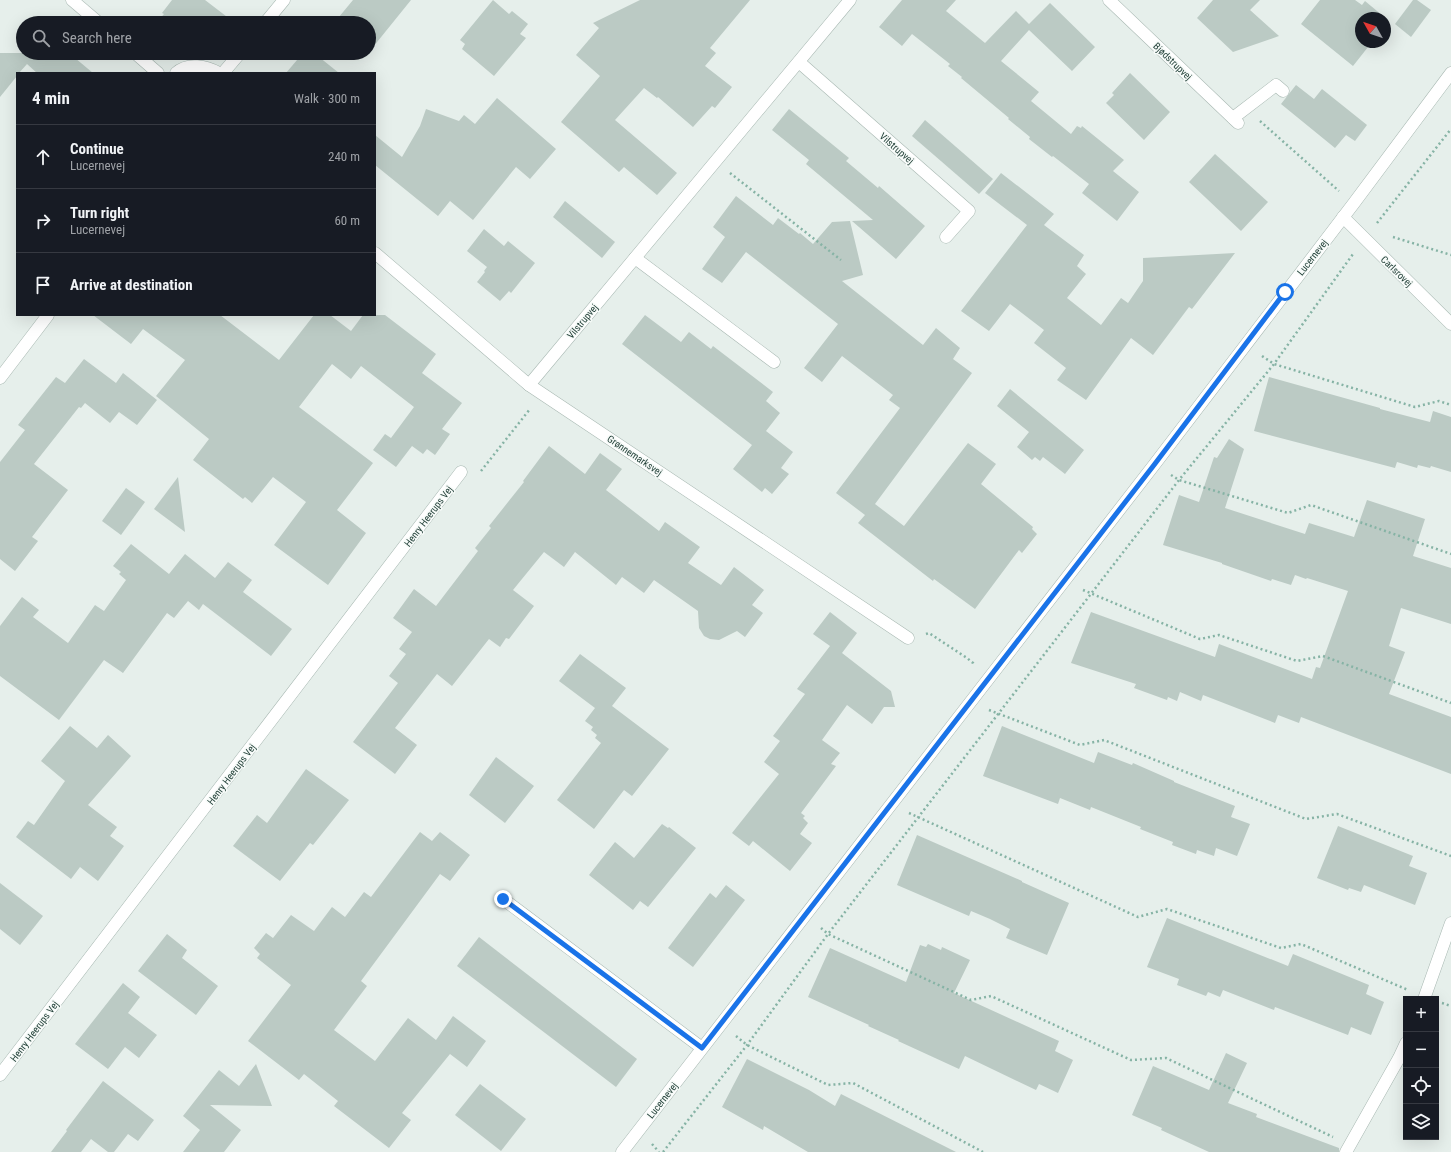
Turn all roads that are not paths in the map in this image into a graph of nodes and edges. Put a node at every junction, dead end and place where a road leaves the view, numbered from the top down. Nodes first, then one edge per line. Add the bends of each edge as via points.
1 (72, 0) edge
2 (284, 0) edge
3 (850, 0) edge
4 (1109, 0) edge
5 (91, 16) edge
6 (271, 16) edge
7 (142, 60) edge
8 (234, 60) edge
9 (799, 62) junction
10 (157, 72) edge
11 (177, 72) edge
12 (217, 72) edge
13 (224, 72) edge
14 (1451, 73) edge
15 (1283, 91) dead end
16 (1343, 218) junction
17 (946, 237) dead end
18 (376, 254) edge
19 (635, 258) junction
20 (47, 316) edge
21 (1451, 324) edge
22 (774, 362) dead end
23 (0, 378) edge
24 (529, 385) junction
25 (461, 472) road end
26 (908, 638) road end
27 (503, 899) dead end
28 (1451, 923) edge
29 (1426, 996) edge
30 (702, 1048) junction
31 (1403, 1049) edge
32 (0, 1075) edge
33 (1348, 1149) edge
34 (622, 1152) edge

1 - 5 street
2 - 6 street
3 - 9 street, Vilstrupvej
4 - 15 street, Bjødstrupvej via 1235,120 1276,86
7 - 10 street
8 - 13 street
9 - 17 street, Vilstrupvej via 969,211
9 - 19 street, Vilstrupvej
11 - 12 street via 193,66 208,67
14 - 16 street, Lucernevej
16 - 21 street, Carlsrovej
16 - 30 street, Lucernevej
18 - 24 street, Grønnemarksvej
19 - 22 street
19 - 24 street, Vilstrupvej
20 - 23 street
24 - 26 street, Grønnemarksvej
25 - 32 street, Henry Heerups Vej
27 - 30 street
28 - 29 street
30 - 34 street, Lucernevej
31 - 33 street

